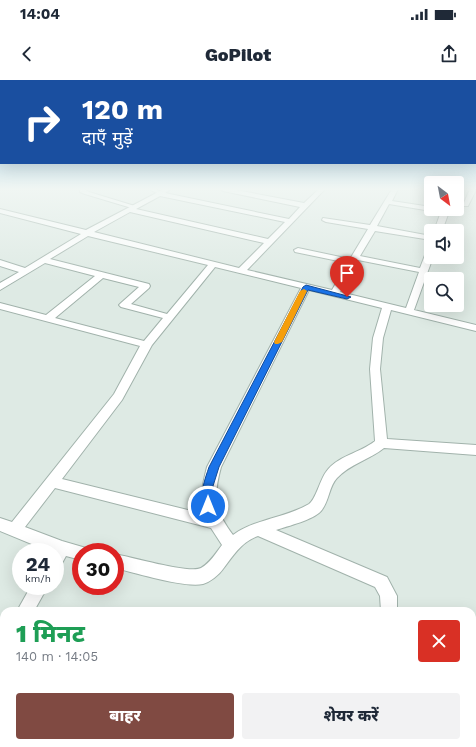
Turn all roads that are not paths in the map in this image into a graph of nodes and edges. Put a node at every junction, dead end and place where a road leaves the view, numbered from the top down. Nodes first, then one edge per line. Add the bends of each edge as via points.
1 (34, 220) edge
2 (110, 220) edge
3 (181, 220) edge
4 (286, 220) edge
5 (326, 220) dead end
6 (377, 220) edge
7 (290, 221) joint
8 (372, 228) junction
9 (87, 233) junction
10 (424, 237) edge
11 (270, 242) junction
12 (298, 250) dead end
13 (354, 259) junction
14 (43, 260) junction
15 (0, 263) edge
16 (214, 264) junction
17 (426, 264) edge
18 (25, 271) junction
19 (241, 271) junction
20 (424, 271) junction
21 (102, 275) junction
22 (0, 287) edge
23 (306, 287) junction
24 (334, 294) junction
25 (0, 306) edge
26 (387, 307) junction
27 (409, 312) junction
28 (169, 317) junction
29 (48, 319) junction
30 (476, 328) edge
31 (146, 345) junction
32 (381, 443) junction
33 (476, 450) edge
34 (52, 482) junction
35 (216, 523) junction
36 (0, 524) edge
37 (258, 529) junction
38 (14, 530) junction
39 (38, 543) edge
40 (231, 545) junction
41 (124, 563) edge
42 (35, 595) edge
43 (27, 607) edge
44 (389, 607) edge

1 - 9 street
2 - 9 street
3 - 11 street
4 - 7 street
5 - 8 street
6 - 8 street
7 - 11 street
8 - 10 street
8 - 13 street
9 - 14 street
9 - 16 street
11 - 19 street
12 - 13 street
13 - 20 street
13 - 24 street
14 - 18 street
14 - 21 street
15 - 18 street
16 - 19 street
16 - 28 street
17 - 20 street
18 - 22 street
19 - 23 street
20 - 27 street
21 - 28 street via 146,286 124,305
21 - 29 street
23 - 24 street
23 - 35 street via 214,467 208,486 208,506
24 - 26 street
25 - 29 street
26 - 27 street
26 - 32 street via 378,338 375,368
27 - 30 street
28 - 31 street
29 - 31 street
31 - 34 street via 118,397
32 - 33 street
32 - 37 street via 371,451 344,464 331,475 316,507 302,515
34 - 35 street
34 - 38 street
35 - 40 street
36 - 38 street
37 - 40 street via 247,533
37 - 44 street via 380,582 390,598
38 - 39 street
40 - 41 street via 216,566 203,576 187,577
42 - 43 street

